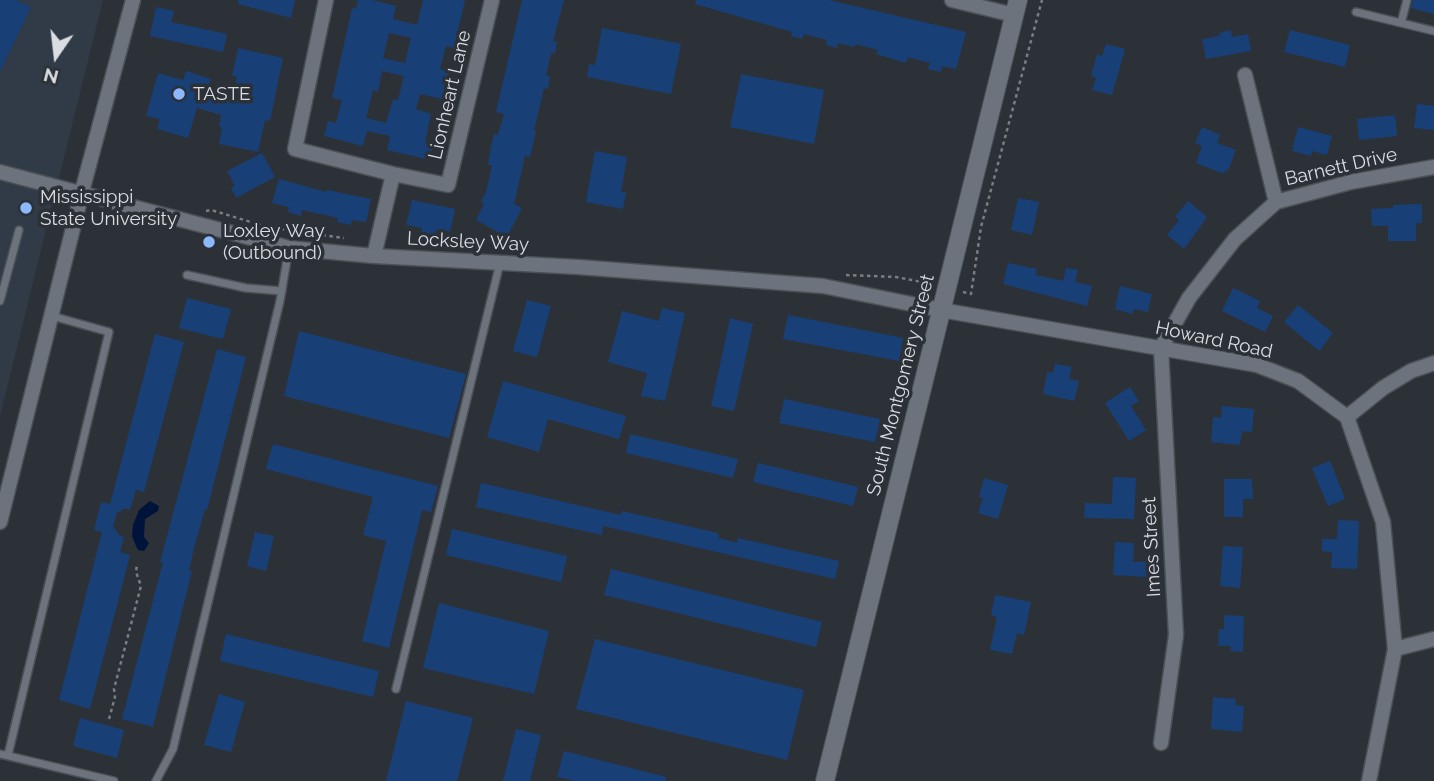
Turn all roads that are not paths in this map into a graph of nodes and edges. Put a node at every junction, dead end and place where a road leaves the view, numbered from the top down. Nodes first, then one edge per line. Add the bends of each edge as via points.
1 (133, 0) edge
2 (327, 0) edge
3 (492, 0) edge
4 (952, 0) edge
5 (1407, 0) edge
6 (1016, 7) edge
7 (1356, 12) dead end
8 (1401, 23) junction
9 (1434, 31) edge
10 (1245, 75) dead end
11 (1434, 167) edge
12 (0, 173) edge
13 (393, 174) junction
14 (82, 194) junction
15 (1276, 202) junction
16 (19, 230) dead end
17 (289, 248) junction
18 (374, 257) junction
19 (500, 263) junction
20 (187, 275) dead end
21 (282, 291) junction
22 (0, 301) edge
23 (941, 310) junction
24 (51, 316) junction
25 (1161, 348) junction
26 (1434, 363) edge
27 (1347, 417) junction
28 (0, 522) edge
29 (1434, 639) edge
30 (1395, 649) junction
31 (396, 689) dead end
32 (1161, 743) dead end
33 (4, 754) edge
34 (114, 781) edge
35 (156, 781) edge
36 (825, 781) edge
37 (1369, 781) edge

1 - 14 street
2 - 13 street via 295,149
3 - 13 street, Lionheart Lane via 448,185
4 - 6 street
5 - 8 lane
6 - 23 street, South Montgomery Street
7 - 8 lane
8 - 9 lane
10 - 15 street
11 - 15 street, Barnett Drive
12 - 14 street, Locksley Way
13 - 18 street
14 - 17 street, Locksley Way
14 - 24 street
15 - 25 street, Barnett Drive via 1235,239 1189,298
16 - 22 lane
17 - 18 street, Locksley Way
17 - 21 lane
18 - 19 street, Locksley Way
19 - 23 street, Locksley Way via 823,286
19 - 31 lane
20 - 21 lane
21 - 35 lane via 173,749
23 - 25 street, Howard Road
23 - 36 street, South Montgomery Street
24 - 28 street
24 - 33 lane via 109,332
25 - 27 street, Howard Road via 1257,365 1298,381
25 - 32 street, Imes Street via 1176,635
26 - 27 street via 1383,388
27 - 30 street via 1383,522
29 - 30 street
30 - 37 street
33 - 34 lane

